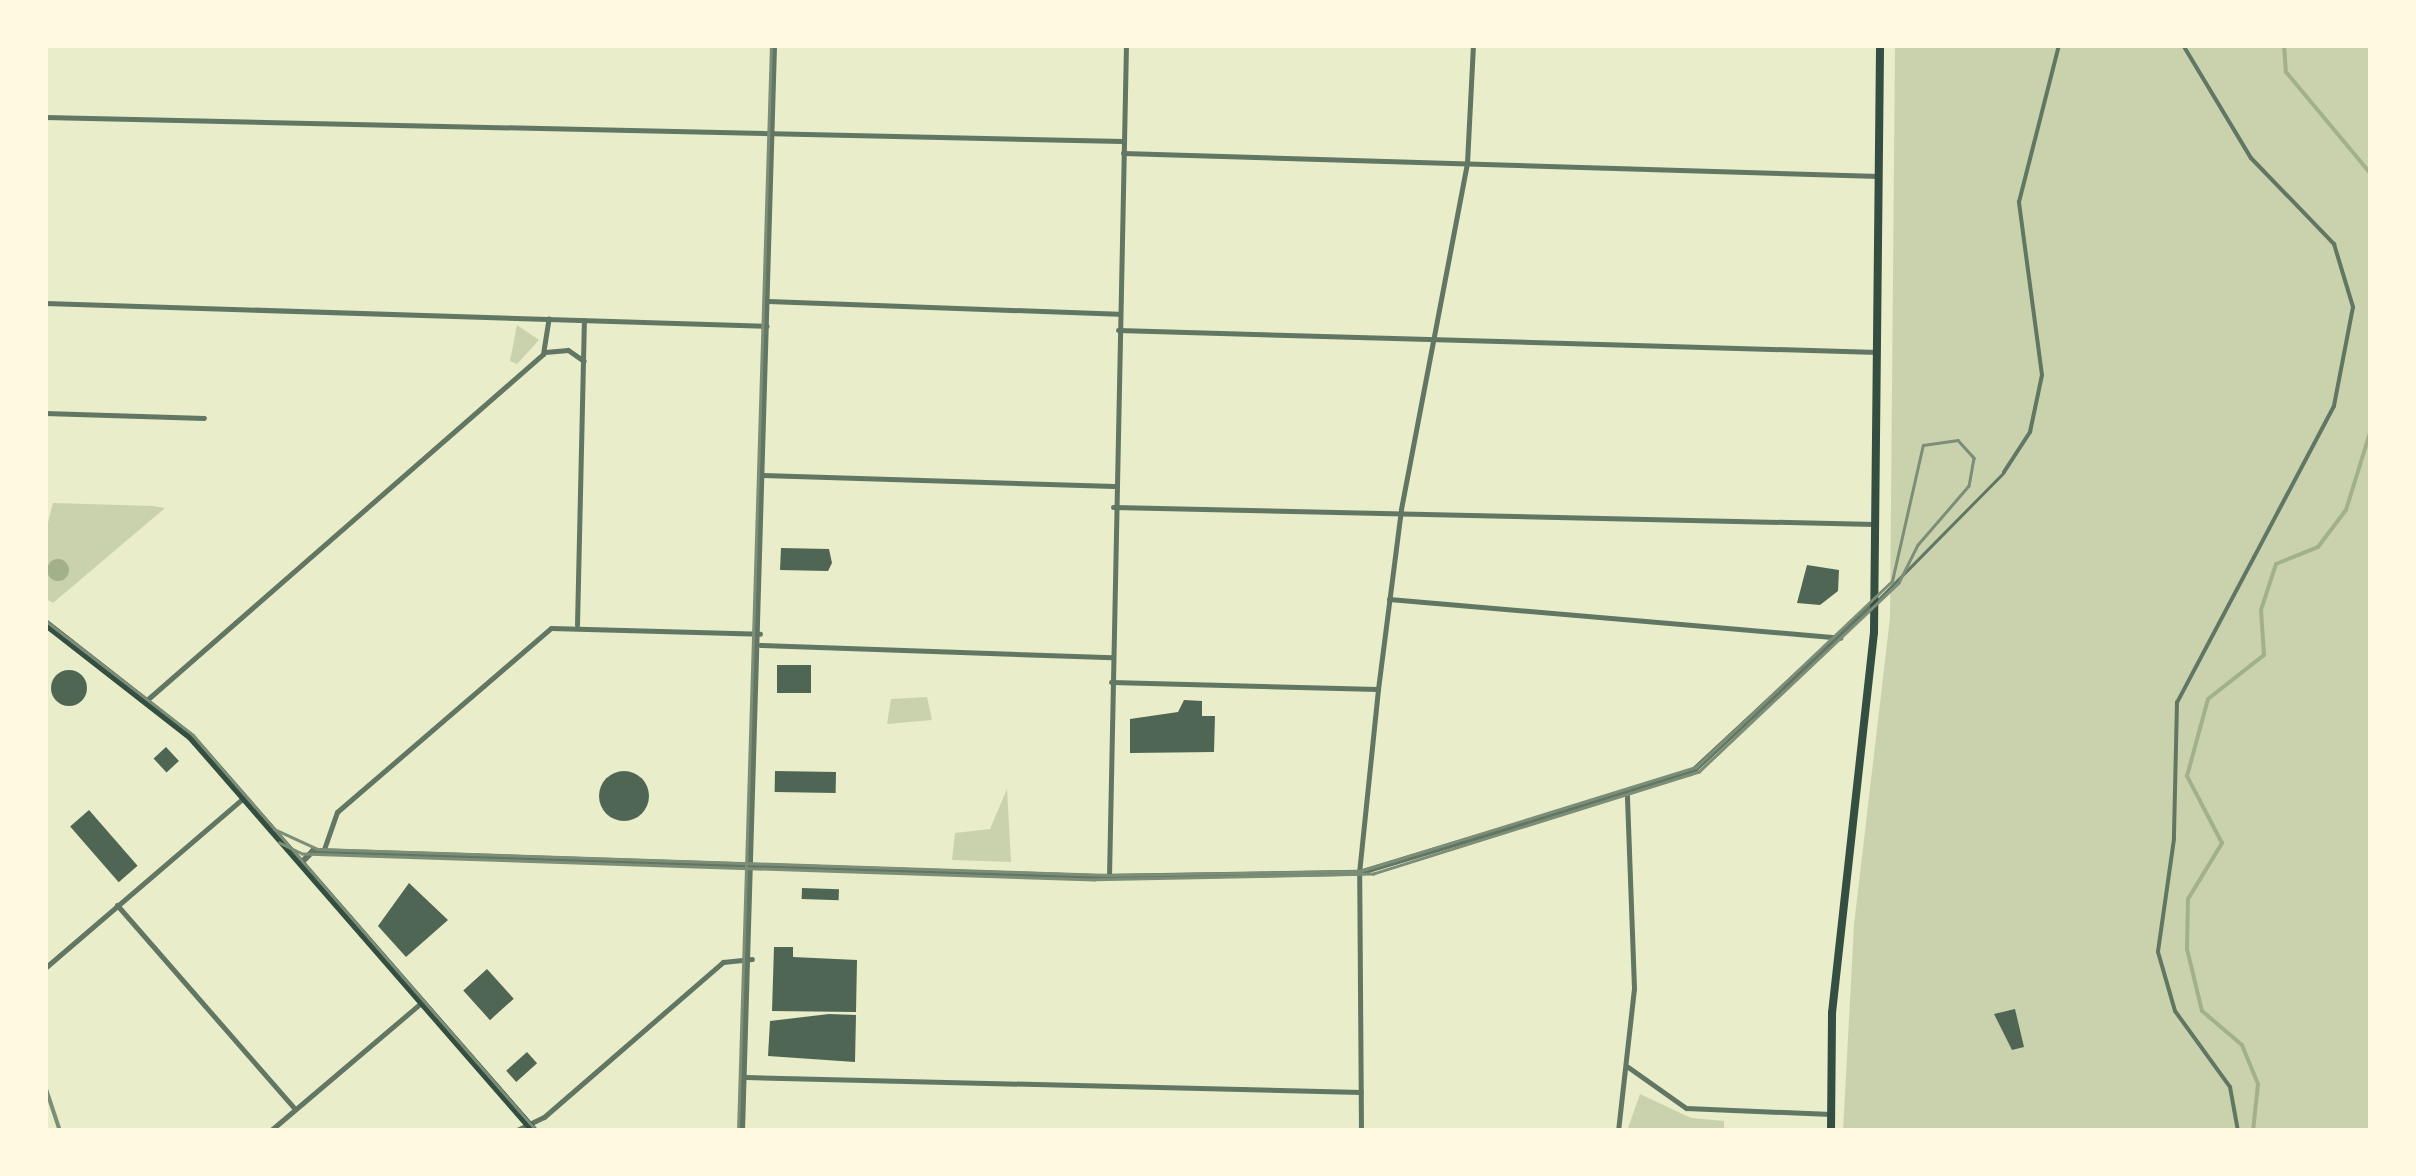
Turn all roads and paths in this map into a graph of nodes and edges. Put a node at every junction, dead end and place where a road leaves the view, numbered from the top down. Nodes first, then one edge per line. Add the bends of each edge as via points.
1 (774, 45) edge
2 (1126, 45) edge
3 (1474, 45) edge
4 (1880, 45) edge
5 (2059, 45) edge
6 (2183, 45) edge
7 (45, 117) edge
8 (772, 132) junction
9 (1124, 142) junction
10 (1123, 153) junction
11 (1467, 163) junction
12 (1879, 176) junction
13 (768, 302) junction
14 (45, 303) edge
15 (1118, 314) junction
16 (549, 318) junction
17 (584, 320) junction
18 (767, 326) junction
19 (1118, 330) junction
20 (1433, 339) junction
21 (1878, 352) junction
22 (542, 354) junction
23 (584, 362) junction
24 (45, 413) edge
25 (204, 418) dead end
26 (2004, 472) joint
27 (764, 475) junction
28 (1114, 486) junction
29 (1113, 507) junction
30 (1400, 509) junction
31 (1876, 524) junction
32 (1389, 599) junction
33 (1874, 603) junction
34 (45, 623) edge
35 (577, 626) junction
36 (760, 634) junction
37 (1840, 638) junction
38 (760, 645) junction
39 (1112, 657) junction
40 (1112, 682) junction
41 (1378, 689) junction
42 (148, 699) junction
43 (1627, 795) junction
44 (242, 798) junction
45 (323, 852) junction
46 (301, 862) junction
47 (754, 866) junction
48 (1360, 873) junction
49 (1109, 877) junction
50 (117, 905) junction
51 (752, 959) junction
52 (45, 968) edge
53 (420, 1003) junction
54 (1628, 1066) junction
55 (746, 1077) junction
56 (1361, 1092) junction
57 (295, 1109) junction
58 (1831, 1114) junction
59 (531, 1128) edge
60 (270, 1131) edge
61 (515, 1131) edge
62 (742, 1131) edge
63 (1362, 1131) edge
64 (1618, 1131) edge
65 (1831, 1131) edge
66 (2238, 1131) edge

1 - 8 street
2 - 9 street
3 - 11 street
4 - 12 main road
5 - 26 street via 2020,202 2042,374 2030,432
6 - 66 street via 2233,134 2334,244 2353,308 2334,406 2177,702 2158,952 2175,1011 2230,1087
7 - 8 street
8 - 9 street
8 - 13 street
9 - 10 street
10 - 11 street
10 - 15 street
11 - 12 street
11 - 20 street
12 - 21 main road
13 - 15 street
13 - 18 street
14 - 16 street
15 - 19 street
16 - 17 street
16 - 22 street
17 - 18 street
17 - 23 street
18 - 27 street
19 - 20 street
19 - 28 street
20 - 21 street
20 - 30 street
21 - 31 main road
22 - 23 street via 558,348
22 - 42 street
23 - 35 street
24 - 25 street
26 - 33 lane via 1909,578
27 - 28 street
27 - 36 street
28 - 29 street
29 - 30 street
29 - 39 street
30 - 31 street
30 - 32 street
31 - 33 main road
32 - 37 street
32 - 41 street
33 - 37 street
33 - 58 main road via 1832,1013
34 - 42 main road
35 - 36 street
35 - 45 street via 551,628 337,812
36 - 38 street
37 - 43 street via 1706,764
38 - 39 street
38 - 47 street
39 - 40 street
40 - 41 street
40 - 49 street
41 - 48 street
42 - 44 main road
43 - 48 street
43 - 54 street
44 - 46 main road
44 - 50 street
45 - 46 street
45 - 47 street
46 - 53 main road
47 - 49 street
47 - 51 street
48 - 49 street
48 - 56 street
50 - 52 street
50 - 57 street
51 - 55 street
51 - 59 street via 723,962
53 - 57 street
53 - 59 main road
54 - 58 street via 1686,1108
54 - 64 street
55 - 56 street
55 - 62 street
56 - 63 street
57 - 60 street
58 - 65 main road
59 - 61 street

